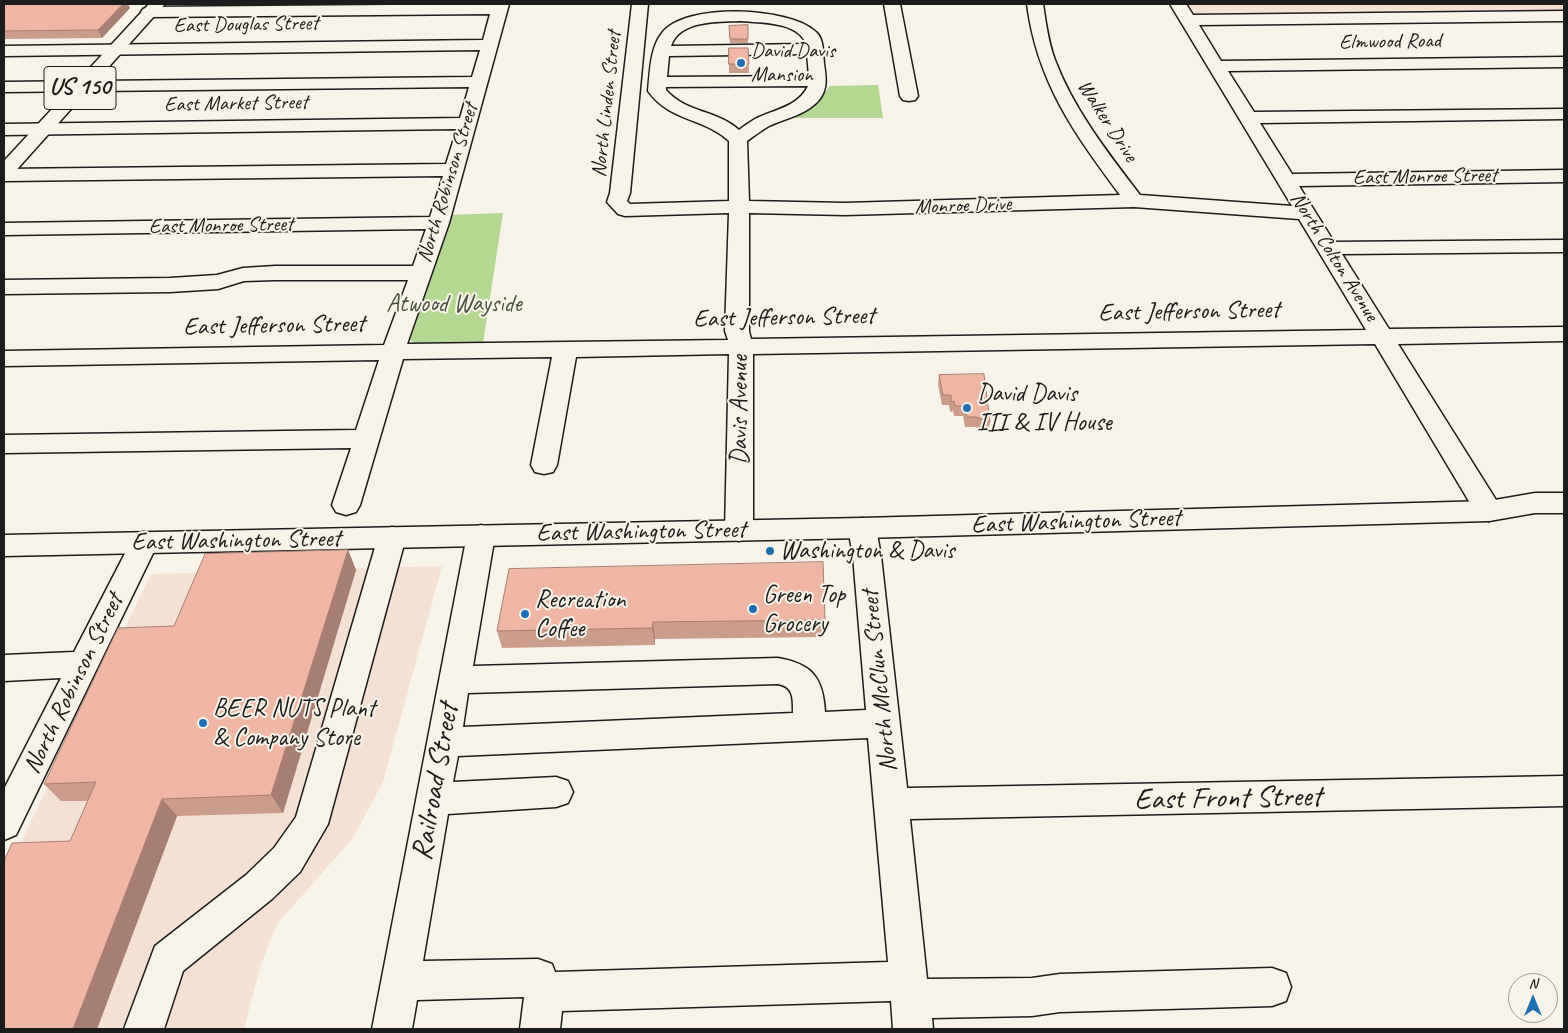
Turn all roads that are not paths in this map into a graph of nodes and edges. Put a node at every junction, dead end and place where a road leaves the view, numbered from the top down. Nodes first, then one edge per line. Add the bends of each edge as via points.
1 (640, 4) edge
2 (892, 4) edge
3 (1035, 4) edge
4 (1555, 4) edge
5 (501, 6) edge
6 (1564, 9) edge
7 (147, 10) edge
8 (1183, 12) edge
9 (1564, 16) edge
10 (489, 45) junction
11 (116, 49) junction
12 (145, 49) junction
13 (814, 49) junction
14 (4, 50) edge
15 (663, 51) junction
16 (1564, 62) edge
17 (1216, 66) junction
18 (818, 81) junction
19 (479, 82) junction
20 (658, 82) junction
21 (82, 86) junction
22 (4, 87) edge
23 (909, 96) dead end
24 (1564, 114) edge
25 (1248, 118) junction
26 (468, 124) junction
27 (721, 125) junction
28 (757, 125) junction
29 (4, 129) edge
30 (44, 129) junction
31 (738, 139) junction
32 (455, 170) junction
33 (4, 174) edge
34 (1564, 176) edge
35 (1286, 180) junction
36 (1134, 201) junction
37 (621, 206) joint
38 (740, 208) junction
39 (1306, 213) junction
40 (439, 223) junction
41 (4, 229) edge
42 (1564, 246) edge
43 (1328, 248) junction
44 (421, 273) junction
45 (4, 287) edge
46 (1564, 334) edge
47 (1382, 336) junction
48 (740, 346) junction
49 (564, 350) junction
50 (392, 352) junction
51 (4, 358) edge
52 (367, 439) junction
53 (4, 444) edge
54 (544, 465) dead end
55 (1564, 503) edge
56 (346, 505) dead end
57 (1489, 511) junction
58 (1564, 521) edge
59 (862, 528) junction
60 (739, 531) junction
61 (481, 535) junction
62 (392, 537) junction
63 (144, 544) junction
64 (4, 546) edge
65 (84, 664) junction
66 (4, 668) edge
67 (454, 680) junction
68 (884, 722) junction
69 (810, 726) junction
70 (443, 742) junction
71 (1564, 791) edge
72 (556, 792) dead end
73 (433, 799) junction
74 (892, 804) junction
75 (4, 824) edge
76 (400, 981) junction
77 (1272, 987) dead end
78 (544, 992) junction
79 (911, 1003) edge
80 (144, 1029) edge
81 (392, 1029) edge
82 (540, 1029) edge

1 - 37 street, North Linden Street via 617,202
2 - 23 street
3 - 36 street, Walker Drive via 1036,23 1059,89 1072,114
4 - 6 street
5 - 7 street
5 - 10 street, North Robinson Street
7 - 11 street, US 150
7 - 12 street via 161,20 163,28
8 - 9 street
8 - 17 street, North Colton Avenue
10 - 12 street, East Douglas Street
10 - 19 street, North Robinson Street
11 - 12 street, East Douglas Street
11 - 14 street, East Douglas Street
11 - 21 street, US 150
13 - 15 street
13 - 15 street via 811,36 787,22 740,16 716,17 682,25 669,34
13 - 18 street
15 - 20 street
16 - 17 street, Elmwood Road
17 - 25 street, North Colton Avenue
18 - 20 street
18 - 28 street via 812,97 795,110
19 - 21 street
19 - 26 street, North Robinson Street
20 - 27 street via 657,91 674,109
21 - 22 street
21 - 30 street, US 150
24 - 25 street
25 - 35 street, North Colton Avenue
26 - 30 street, East Market Street
26 - 32 street, North Robinson Street
27 - 28 street
27 - 31 street
28 - 31 street
29 - 30 street, East Market Street
30 - 33 street, US 150
31 - 38 street, Davis Avenue
32 - 33 street
32 - 40 street, North Robinson Street
34 - 35 street, East Monroe Street
35 - 39 street, North Colton Avenue
36 - 38 street, Monroe Drive via 845,209
36 - 39 street, Monroe Drive
37 - 38 street, Monroe Drive via 635,211
38 - 48 street, Davis Avenue via 737,331
39 - 43 street, North Colton Avenue
40 - 41 street, East Monroe Street
40 - 44 street, North Robinson Street
42 - 43 street
43 - 47 street, North Colton Avenue
44 - 45 street via 274,273 180,285
44 - 50 street, North Robinson Street
46 - 47 street, East Jefferson Street
47 - 48 street, East Jefferson Street
47 - 57 street, North Colton Avenue
48 - 49 street, East Jefferson Street
48 - 60 street, Davis Avenue
49 - 50 street, East Jefferson Street
49 - 54 street
50 - 51 street, East Jefferson Street
50 - 52 street, North Robinson Street
52 - 53 street
52 - 56 street, North Robinson Street
55 - 57 street, East Washington Street via 1535,503
57 - 58 street, East Washington Street
57 - 59 street, East Washington Street
59 - 60 street, East Washington Street
59 - 68 street, North McClun Street
60 - 61 street, East Washington Street
61 - 62 street, East Washington Street
61 - 67 street, Railroad Street
62 - 63 street, East Washington Street
62 - 80 street via 311,824 287,860 259,887 168,959
63 - 64 street, East Washington Street
63 - 65 street, North Robinson Street
65 - 66 street
65 - 75 street, North Robinson Street
67 - 69 street via 791,672 806,684
67 - 70 street, Railroad Street
68 - 69 street
68 - 74 street, North McClun Street
69 - 70 street
70 - 73 street, Railroad Street
71 - 74 street, East Front Street
72 - 73 street
73 - 76 street, Railroad Street
74 - 79 street, North McClun Street
76 - 78 street via 538,978
76 - 81 street, Railroad Street
77 - 79 street
78 - 79 street
78 - 82 street

